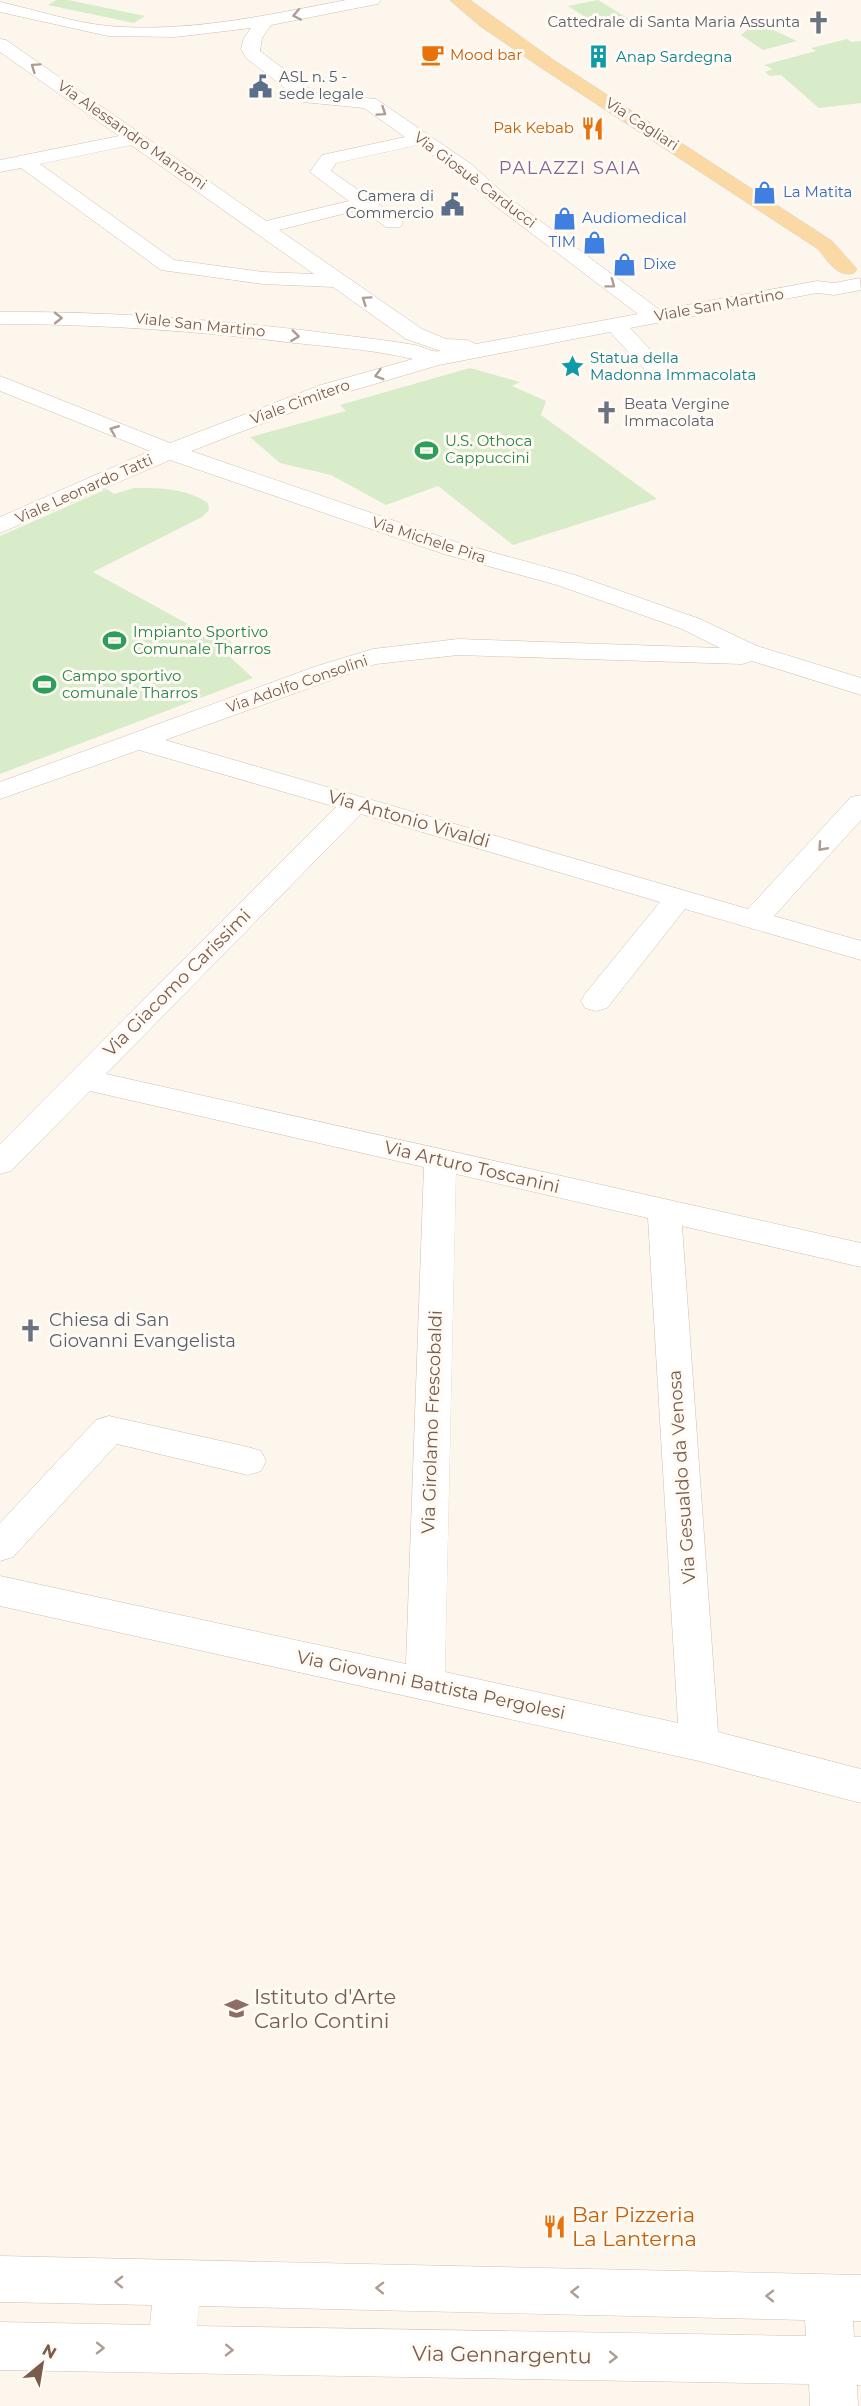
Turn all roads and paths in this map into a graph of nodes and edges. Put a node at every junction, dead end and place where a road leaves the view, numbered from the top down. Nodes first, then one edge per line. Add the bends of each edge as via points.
1 (372, 0) edge
2 (459, 0) edge
3 (0, 7) edge
4 (264, 22) junction
5 (178, 32) junction
6 (0, 44) edge
7 (250, 49) junction
8 (136, 138) junction
9 (421, 139) junction
10 (24, 161) junction
11 (0, 166) edge
12 (347, 207) dead end
13 (393, 224) dead end
14 (263, 228) junction
15 (856, 272) edge
16 (338, 281) junction
17 (3, 315) edge
18 (656, 317) junction
19 (615, 325) junction
20 (414, 334) junction
21 (487, 348) junction
22 (398, 349) junction
23 (435, 359) junction
24 (662, 374) dead end
25 (0, 383) edge
26 (168, 452) junction
27 (0, 526) edge
28 (748, 651) junction
29 (861, 687) edge
30 (139, 741) junction
31 (0, 791) edge
32 (861, 803) edge
33 (355, 804) junction
34 (679, 897) junction
35 (755, 920) junction
36 (861, 951) edge
37 (596, 1001) dead end
38 (83, 1079) junction
39 (440, 1160) junction
40 (0, 1163) edge
41 (664, 1210) junction
42 (861, 1255) edge
43 (248, 1461) dead end
44 (0, 1547) edge
45 (0, 1591) edge
46 (424, 1684) junction
47 (699, 1744) junction
48 (861, 1786) edge
49 (0, 2279) edge
50 (178, 2283) junction
51 (845, 2298) edge
52 (0, 2346) edge
53 (171, 2349) junction
54 (843, 2376) edge

1 -> 4 street
2 - 15 main road, Via Cagliari via 546,63 827,246
3 - 5 street via 106,30
4 - 5 street
4 - 7 street
5 - 7 street via 210,35
8 -> 6 street, Via Alessandro Manzoni
7 -> 9 street, Via Giosuè Carducci via 310,98 369,103
8 - 10 street
8 - 14 street, Via Alessandro Manzoni
9 - 13 street via 329,159 320,172
9 -> 18 street, Via Giosuè Carducci
10 - 11 street
10 - 16 street via 168,266 263,278
12 - 14 street
14 - 16 street, Via Alessandro Manzoni
15 - 18 street, Viale San Martino via 834,289 823,286
20 -> 16 street, Via Alessandro Manzoni
17 -> 22 street, Viale San Martino via 126,318
18 - 19 street, Viale San Martino
19 - 21 street, Viale San Martino
19 - 24 street
20 - 21 street, Via Alessandro Manzoni via 443,345
20 - 22 street
21 - 23 street, Viale San Martino
22 - 23 street, Viale San Martino
23 -> 26 street, Viale Cimitero via 329,390
26 -> 25 street, Via Michele Pira
26 - 27 street, Viale Leonardo Tatti
26 - 28 street, Via Michele Pira via 453,549 566,580 691,624
28 - 29 street, Via Michele Pira
28 - 30 street, Via Adolfo Consolini via 742,656 510,647 418,650 373,657 326,672
30 - 31 street, Via Adolfo Consolini
30 - 33 street, Via Antonio Vivaldi
32 -> 35 street
33 - 34 street, Via Antonio Vivaldi
33 - 38 street, Via Giacomo Carissimi
34 - 35 street, Via Antonio Vivaldi
34 - 37 street
35 - 36 street, Via Antonio Vivaldi
38 - 39 street, Via Arturo Toscanini
38 - 40 street, Via Giacomo Carissimi
39 - 41 street, Via Arturo Toscanini
39 - 46 street, Via Girolamo Frescobaldi
41 - 42 street, Via Arturo Toscanini
41 - 47 street, Via Gesualdo da Venosa
43 - 44 street via 109,1429
45 - 46 street, Via Giovanni Battista Pergolesi
46 - 47 street, Via Giovanni Battista Pergolesi
47 - 48 street, Via Giovanni Battista Pergolesi
50 -> 49 street, Via Gennargentu
51 -> 50 street, Via Gennargentu
50 - 53 street
51 - 54 street, Via Gennargentu
52 -> 53 street, Via Gennargentu
53 -> 54 street, Via Gennargentu

